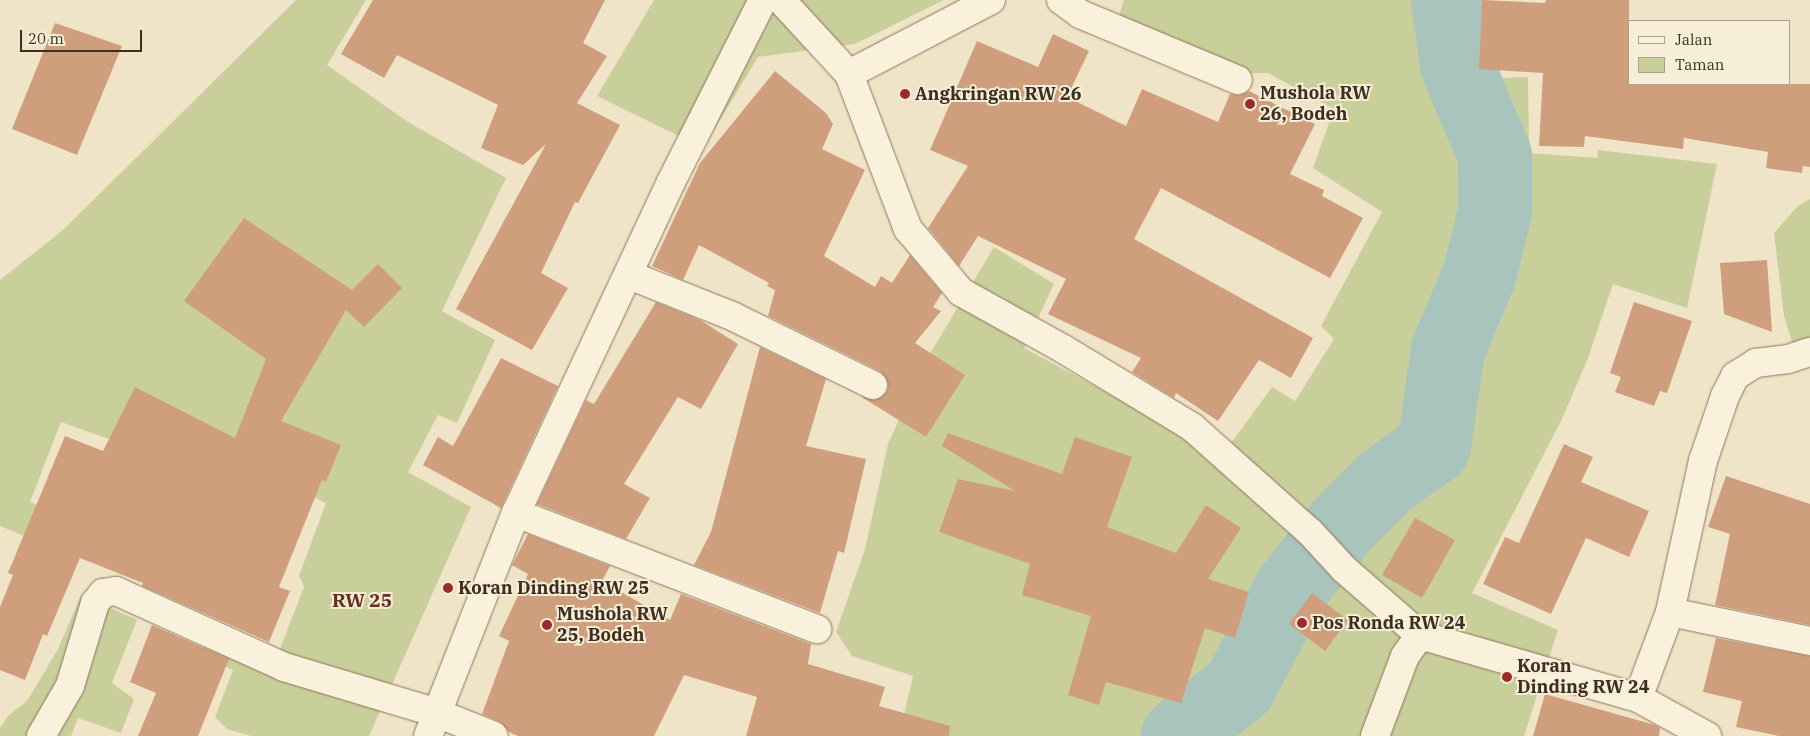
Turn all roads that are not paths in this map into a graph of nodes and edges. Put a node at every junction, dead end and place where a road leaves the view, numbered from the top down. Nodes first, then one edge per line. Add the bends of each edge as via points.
1 (763, 0) edge
2 (781, 0) edge
3 (991, 0) edge
4 (1061, 0) edge
5 (849, 74) junction
6 (1238, 80) dead end
7 (629, 276) junction
8 (1810, 352) edge
9 (873, 385) dead end
10 (516, 513) junction
11 (1670, 612) junction
12 (817, 629) dead end
13 (1420, 634) junction
14 (1810, 641) edge
15 (1638, 698) junction
16 (432, 724) edge
17 (41, 736) edge
18 (494, 736) edge
19 (1375, 736) edge
20 (1707, 736) edge

1 - 7 street via 671,182
2 - 5 street
3 - 5 street
4 - 6 street via 1080,14
5 - 13 street via 908,229 961,292 1081,359 1192,427 1310,532 1344,569
7 - 9 street via 732,316
7 - 10 street
8 - 11 street via 1756,363 1735,376 1724,396 1703,461
10 - 12 street
10 - 16 street
11 - 14 street
11 - 15 street
13 - 15 street
13 - 19 street via 1405,656
15 - 20 street
16 - 17 street via 284,668 116,591 103,593 95,602 70,686
16 - 18 street

